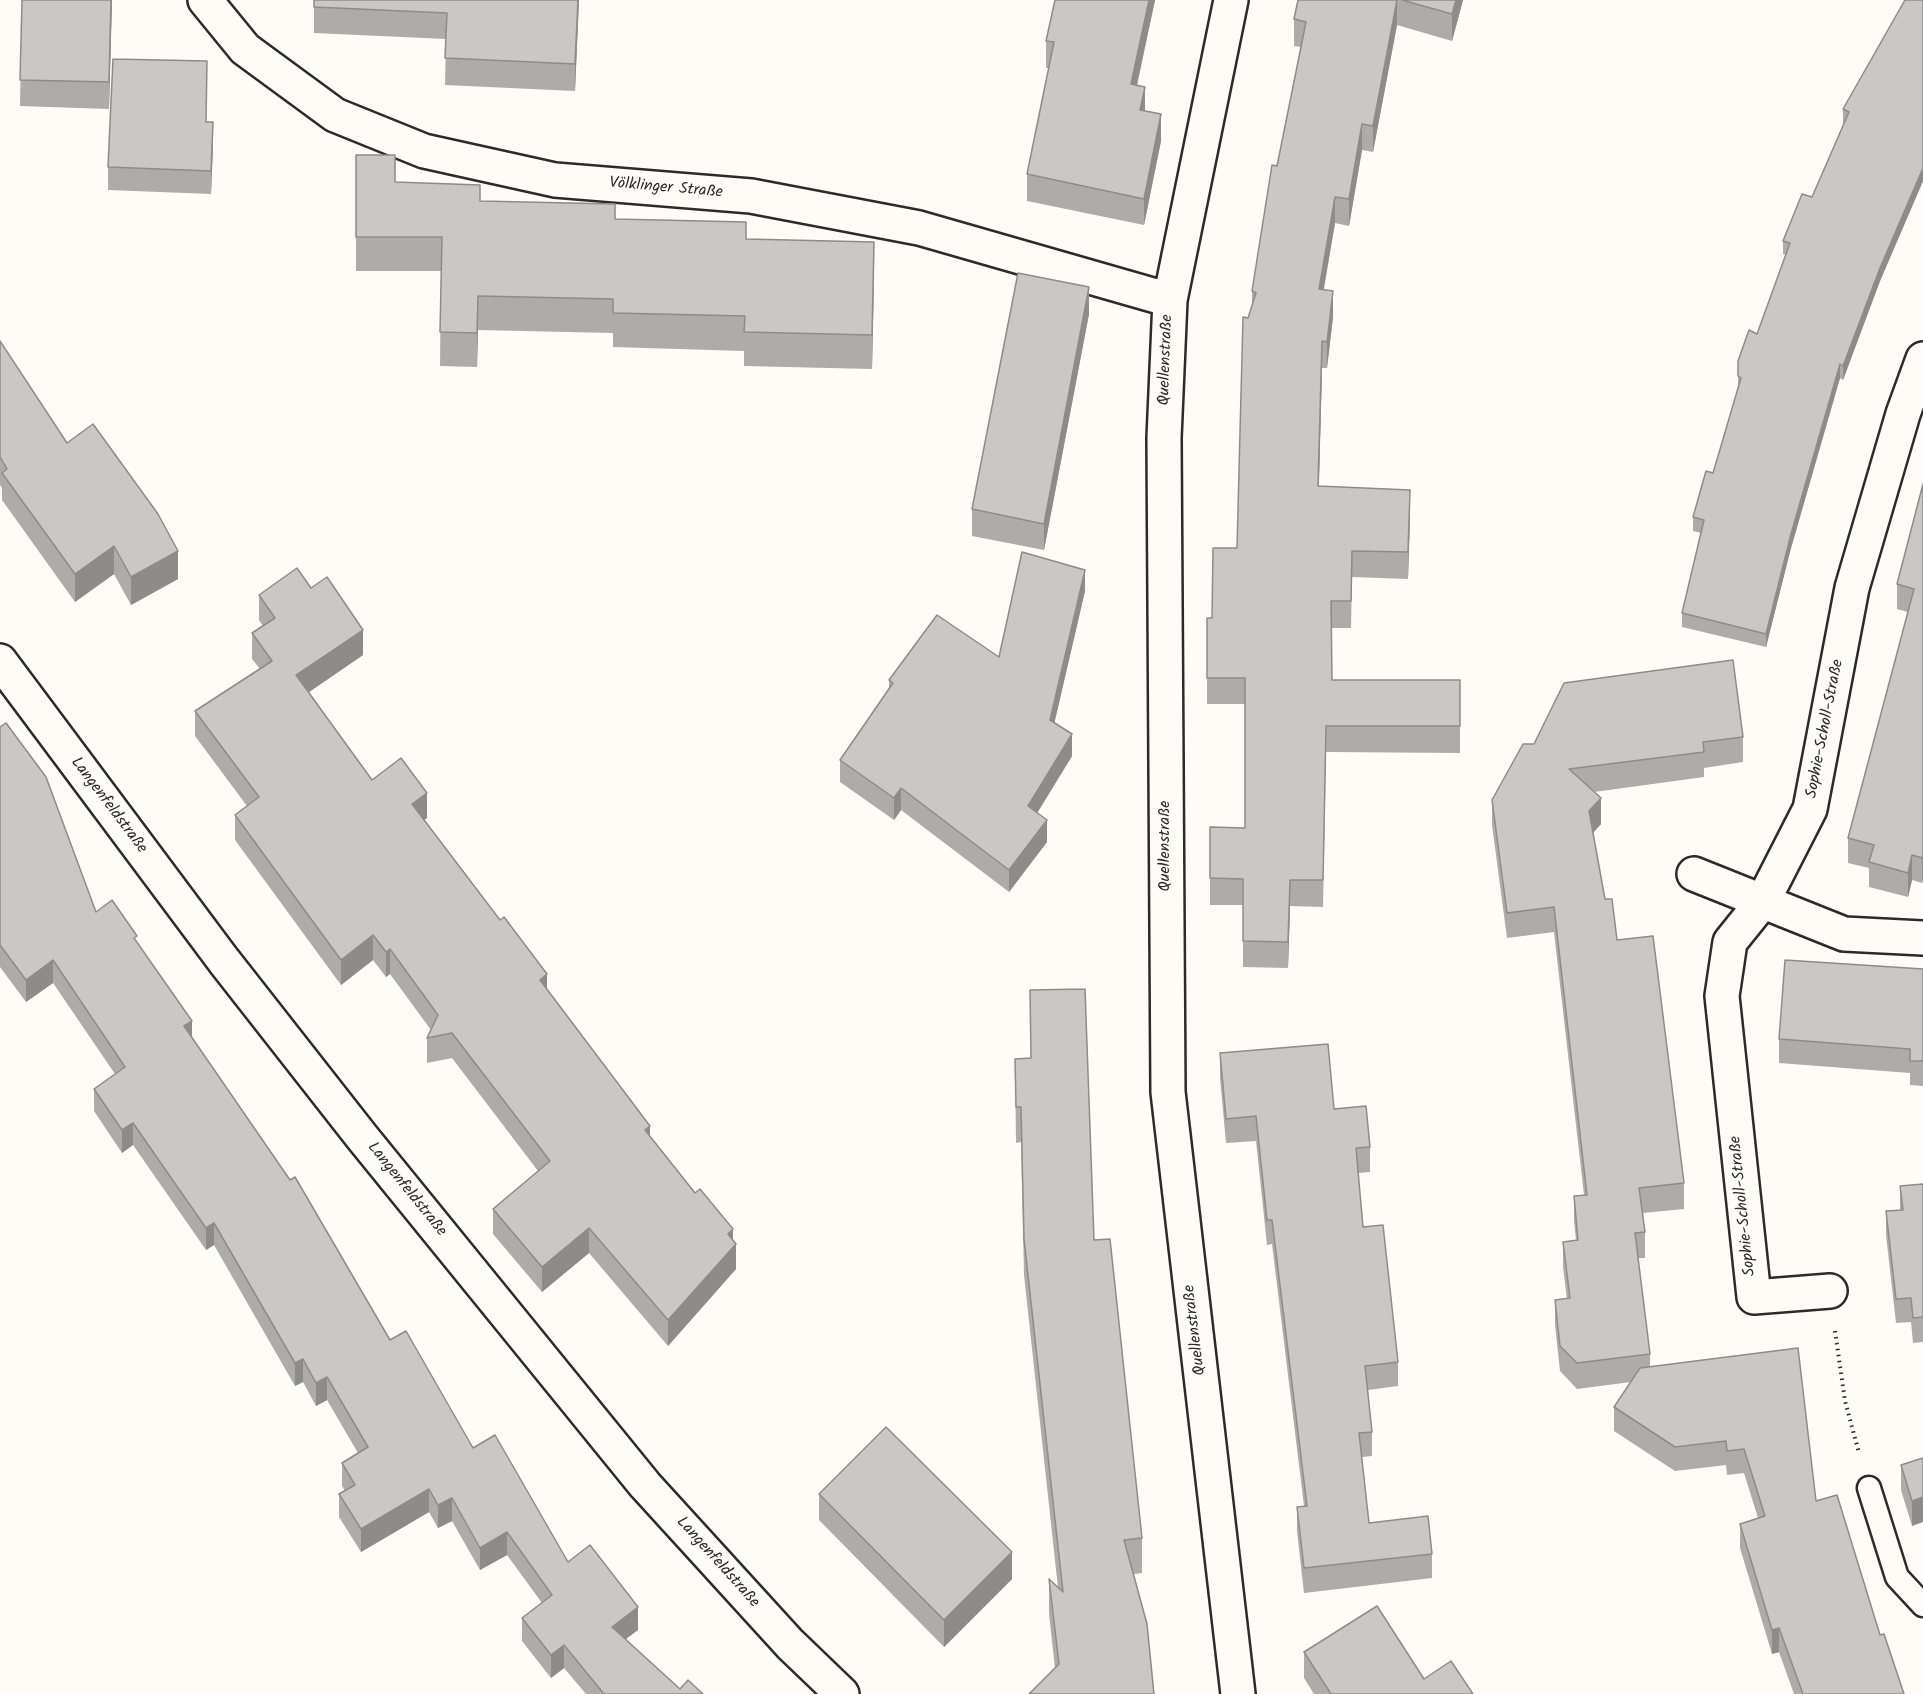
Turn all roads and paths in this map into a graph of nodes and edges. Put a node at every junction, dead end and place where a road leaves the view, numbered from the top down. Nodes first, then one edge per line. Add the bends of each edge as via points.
1 (205, 0) edge
2 (1231, 0) edge
3 (1170, 300) junction
4 (1923, 359) edge
5 (0, 661) edge
6 (1694, 874) dead end
7 (1763, 901) junction
8 (1923, 938) edge
9 (1830, 1291) joint
10 (1869, 1488) joint
11 (1923, 1605) edge
12 (842, 1694) edge
13 (1238, 1694) edge

1 - 3 street, Völklinger Straße via 245,49 335,115 424,151 555,180 751,196 919,228
2 - 3 street, Quellenstraße
3 - 13 street, Quellenstraße via 1164,438 1168,1092
4 - 7 street, Sophie-Scholl-Straße via 1852,588 1810,808
5 - 12 street, Langenfeldstraße via 231,971 645,1485 790,1644
6 - 7 street
7 - 8 street via 1844,934
7 - 9 street, Sophie-Scholl-Straße via 1730,942 1722,996 1754,1297
9 - 10 path via 1845,1401
10 - 11 lane via 1897,1577

